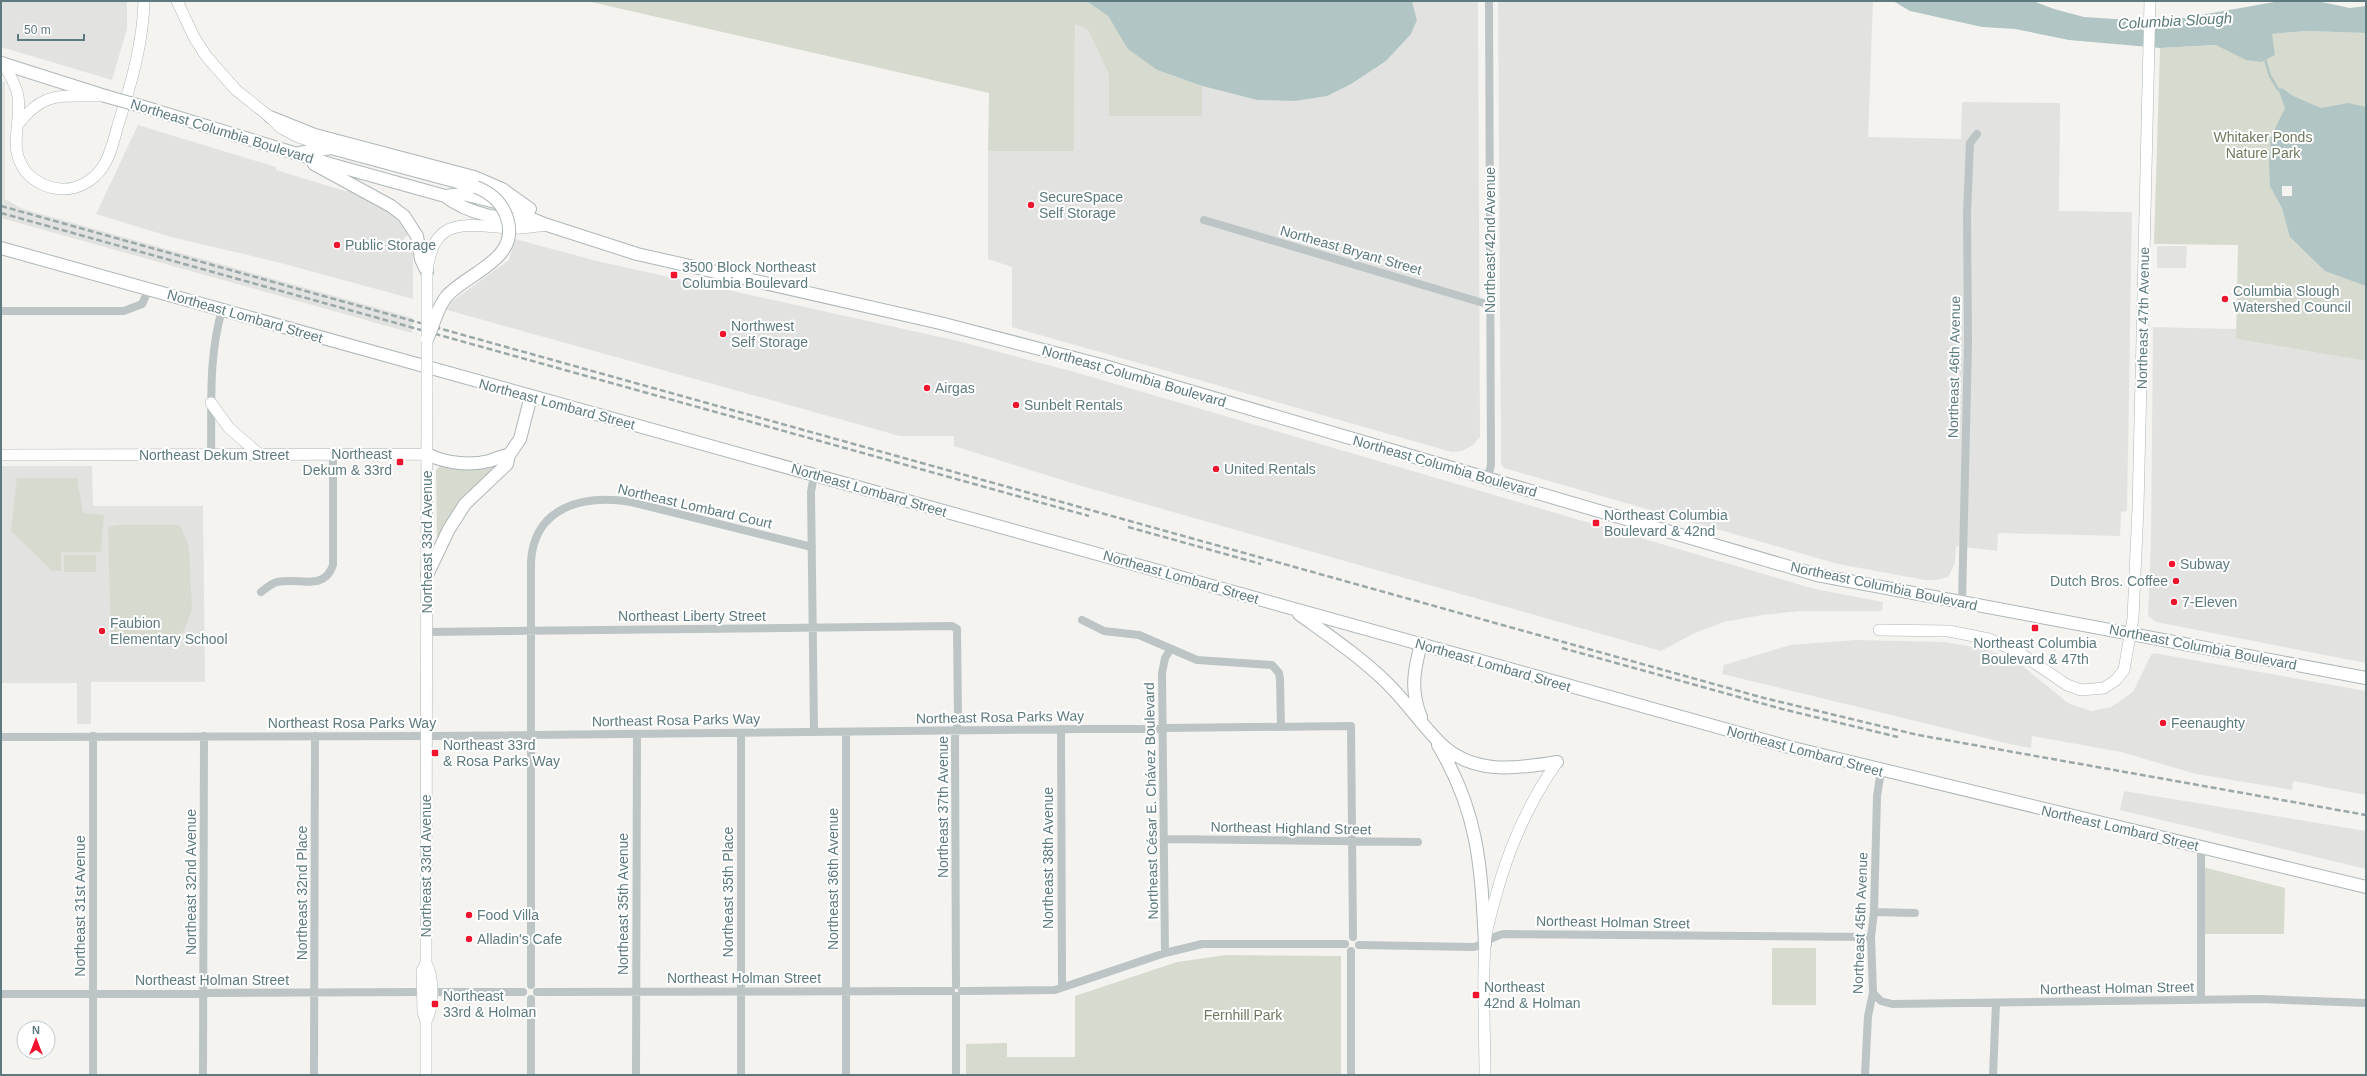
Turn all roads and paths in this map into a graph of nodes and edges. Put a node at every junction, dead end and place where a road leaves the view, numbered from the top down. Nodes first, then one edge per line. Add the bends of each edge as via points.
1 (144, 1) edge
2 (177, 1) edge
3 (1489, 1) edge
4 (2150, 1) edge
5 (2, 63) edge
6 (105, 96) junction
7 (270, 117) junction
8 (18, 124) junction
9 (1977, 134) dead end
10 (331, 148) junction
11 (297, 154) junction
12 (1204, 220) dead end
13 (547, 225) junction
14 (1, 248) edge
15 (427, 272) junction
16 (148, 289) junction
17 (1490, 305) junction
18 (222, 310) junction
19 (1, 311) edge
20 (427, 339) junction
21 (531, 396) junction
22 (212, 403) junction
23 (259, 454) junction
24 (333, 454) junction
25 (427, 454) junction
26 (1, 455) edge
27 (211, 455) junction
28 (509, 455) junction
29 (814, 474) junction
30 (1488, 479) junction
31 (812, 547) junction
32 (427, 575) junction
33 (261, 592) dead end
34 (1962, 603) junction
35 (1291, 608) junction
36 (1082, 620) dead end
37 (813, 628) junction
38 (957, 629) joint
39 (531, 630) junction
40 (1878, 630) dead end
41 (426, 632) junction
42 (2131, 634) junction
43 (1421, 644) junction
44 (1170, 650) junction
45 (2366, 678) edge
46 (1281, 727) junction
47 (1163, 728) junction
48 (1061, 729) junction
49 (956, 730) junction
50 (814, 732) junction
51 (846, 732) junction
52 (741, 733) junction
53 (1431, 733) junction
54 (637, 734) junction
55 (531, 735) junction
56 (93, 736) junction
57 (204, 736) junction
58 (315, 736) junction
59 (426, 736) junction
60 (1, 737) edge
61 (1557, 762) joint
62 (1881, 771) junction
63 (1164, 839) junction
64 (1352, 841) junction
65 (1418, 842) dead end
66 (2201, 848) junction
67 (2366, 887) edge
68 (1874, 912) junction
69 (1914, 913) dead end
70 (1871, 937) junction
71 (1353, 938) junction
72 (1345, 944) junction
73 (1485, 944) junction
74 (1359, 945) junction
75 (1351, 951) junction
76 (1165, 953) junction
77 (531, 985) junction
78 (1062, 987) junction
79 (741, 991) junction
80 (846, 991) junction
81 (956, 991) junction
82 (426, 992) junction
83 (524, 992) junction
84 (537, 992) junction
85 (636, 992) junction
86 (1872, 992) junction
87 (93, 993) junction
88 (204, 993) junction
89 (314, 993) junction
90 (1, 994) edge
91 (531, 999) junction
92 (2201, 1000) junction
93 (1996, 1003) junction
94 (2366, 1003) edge
95 (93, 1075) edge
96 (203, 1075) edge
97 (314, 1075) edge
98 (426, 1075) edge
99 (530, 1075) edge
100 (636, 1075) edge
101 (741, 1075) edge
102 (846, 1075) edge
103 (956, 1075) edge
104 (1351, 1075) edge
105 (1485, 1075) edge
106 (1865, 1075) edge
107 (1993, 1075) edge

1 - 8 street via 135,70 108,157 95,176 83,184 64,189 36,181 26,171 17,155 15,137
2 - 7 street via 194,37 221,75 244,98
3 - 17 street, Northeast 42nd Avenue
4 - 42 street, Northeast 47th Avenue via 2138,508
5 - 6 main road, Northeast Columbia Boulevard
5 - 8 street via 18,94
6 - 8 street via 57,96 44,99
6 - 11 main road, Northeast Columbia Boulevard, bridge
7 - 10 street via 289,133
7 - 13 main road via 315,135 486,182 520,201
9 - 34 street, Northeast 46th Avenue via 1970,143 1966,213 1968,343
10 - 11 main road
10 - 20 main road, bridge via 476,187 489,193 504,210 509,230 504,248 494,261 446,297
11 - 13 main road, Northeast Columbia Boulevard via 445,196 458,206 513,221 532,219
11 - 15 main road via 404,216 417,236 421,259
12 - 17 street, Northeast Bryant Street
13 - 15 street, Northeast 33rd Avenue via 512,228 461,225 448,229 437,239 429,256
13 - 30 main road, Northeast Columbia Boulevard via 637,254 902,314 1036,348
14 - 16 main road, Northeast Lombard Street
15 - 20 street, Northeast 33rd Avenue, bridge
16 - 18 main road, Northeast Lombard Street
16 - 19 street via 142,304 124,311
17 - 30 street, Northeast 42nd Avenue via 1491,464
18 - 21 main road, Northeast Lombard Street
18 - 22 street via 213,346
20 - 25 street, Northeast 33rd Avenue, bridge
21 - 28 main road via 520,439
21 - 29 main road, Northeast Lombard Street
22 - 23 street via 229,428
22 - 27 street
23 - 24 street, Northeast Dekum Street
23 - 27 street, Northeast Dekum Street
24 - 25 street, Northeast Dekum Street
24 - 33 street via 333,565 327,578 317,581 276,582
25 - 28 main road via 443,462 480,462
25 - 32 street, Northeast 33rd Avenue
26 - 27 street, Northeast Dekum Street
28 - 32 main road via 507,464 472,495 457,515
29 - 31 street via 811,492
29 - 35 main road, Northeast Lombard Street
30 - 34 main road, Northeast Columbia Boulevard via 1809,573
31 - 37 street
31 - 39 street, Northeast Lombard Court via 631,502 599,499 577,503 550,518 533,542
32 - 41 street, Northeast 33rd Avenue
34 - 42 main road, Northeast Columbia Boulevard
35 - 43 main road, Northeast Lombard Street
35 - 53 main road via 1344,646 1385,681
36 - 44 street via 1104,630 1138,634
37 - 38 street, Northeast Liberty Street via 952,626
37 - 39 street, Northeast Liberty Street
37 - 50 street
38 - 49 street, Northeast 37th Avenue
39 - 41 street, Northeast Liberty Street
39 - 55 street, Northeast Lombard Court
40 - 42 street via 1949,631 1989,639 2034,660 2067,685 2086,691 2104,688 2121,676
41 - 59 street, Northeast 33rd Avenue
42 - 45 main road, Northeast Columbia Boulevard
43 - 53 main road via 1414,671 1413,692 1420,714
43 - 62 main road, Northeast Lombard Street
44 - 46 street via 1206,662 1272,666 1279,673 1280,679
44 - 47 street, Northeast César E. Chávez Boulevard via 1165,658 1162,673
46 - 47 street, Northeast Rosa Parks Way
46 - 64 street, Northeast Rosa Parks Way via 1351,726
47 - 48 street, Northeast Rosa Parks Way
47 - 63 street, Northeast César E. Chávez Boulevard
48 - 49 street, Northeast Rosa Parks Way
48 - 78 street, Northeast 38th Avenue
49 - 51 street, Northeast Rosa Parks Way
49 - 81 street, Northeast 37th Avenue
50 - 51 street, Northeast Rosa Parks Way
50 - 52 street, Northeast Rosa Parks Way
51 - 80 street, Northeast 36th Avenue
52 - 54 street, Northeast Rosa Parks Way
52 - 79 street, Northeast 35th Place
53 - 61 main road via 1450,752 1482,766 1518,768
53 - 73 main road via 1461,792 1476,840 1482,874
54 - 55 street, Northeast Rosa Parks Way
54 - 85 street, Northeast 35th Avenue
55 - 59 street, Northeast Rosa Parks Way
55 - 77 street, Northeast Lombard Court
56 - 57 street, Northeast Rosa Parks Way
56 - 60 street, Northeast Rosa Parks Way
56 - 87 street, Northeast 31st Avenue
57 - 58 street, Northeast Rosa Parks Way
57 - 88 street, Northeast 32nd Avenue
58 - 59 street, Northeast Rosa Parks Way
58 - 89 street, Northeast 32nd Place
59 - 82 street, Northeast 33rd Avenue via 426,963 422,971
61 - 73 street via 1526,811 1504,864
62 - 66 main road, Northeast Lombard Street
62 - 68 street, Northeast 45th Avenue via 1877,796
63 - 64 street, Northeast Highland Street
63 - 76 street, Northeast César E. Chávez Boulevard
64 - 65 street, Northeast Highland Street
64 - 71 street
66 - 67 main road, Northeast Lombard Street
66 - 92 street
68 - 69 street
68 - 70 street, Northeast 45th Avenue
70 - 73 street, Northeast Holman Street via 1498,934
70 - 86 street, Northeast 45th Avenue
71 - 72 street via 1348,939
71 - 74 street
72 - 75 street
72 - 76 street, Northeast Holman Street via 1214,943
73 - 74 street, Northeast Holman Street
73 - 105 street
74 - 75 street via 1356,950
75 - 104 street
76 - 78 street, Northeast Holman Street
77 - 83 street via 526,987
77 - 84 street
78 - 81 street, Northeast Holman Street via 1042,991
79 - 80 street, Northeast Holman Street
79 - 85 street, Northeast Holman Street
79 - 101 street, Northeast 35th Place
80 - 81 street, Northeast Holman Street
80 - 102 street, Northeast 36th Avenue
81 - 103 street, Northeast 37th Avenue
82 - 83 street, Northeast Holman Street
82 - 89 street, Northeast Holman Street
82 - 98 street, Northeast 33rd Avenue via 423,1012 426,1021
83 - 91 street via 525,997
84 - 85 street, Northeast Holman Street
84 - 91 street via 536,997
85 - 100 street, Northeast 35th Avenue
86 - 93 street, Northeast Holman Street via 1881,1001 1892,1004
86 - 106 street, Northeast 45th Avenue
87 - 88 street, Northeast Holman Street
87 - 90 street, Northeast Holman Street
87 - 95 street, Northeast 31st Avenue
88 - 89 street, Northeast Holman Street
88 - 96 street, Northeast 32nd Avenue
89 - 97 street, Northeast 32nd Place
91 - 99 street
92 - 93 street, Northeast Holman Street
92 - 94 street, Northeast Holman Street
93 - 107 street

